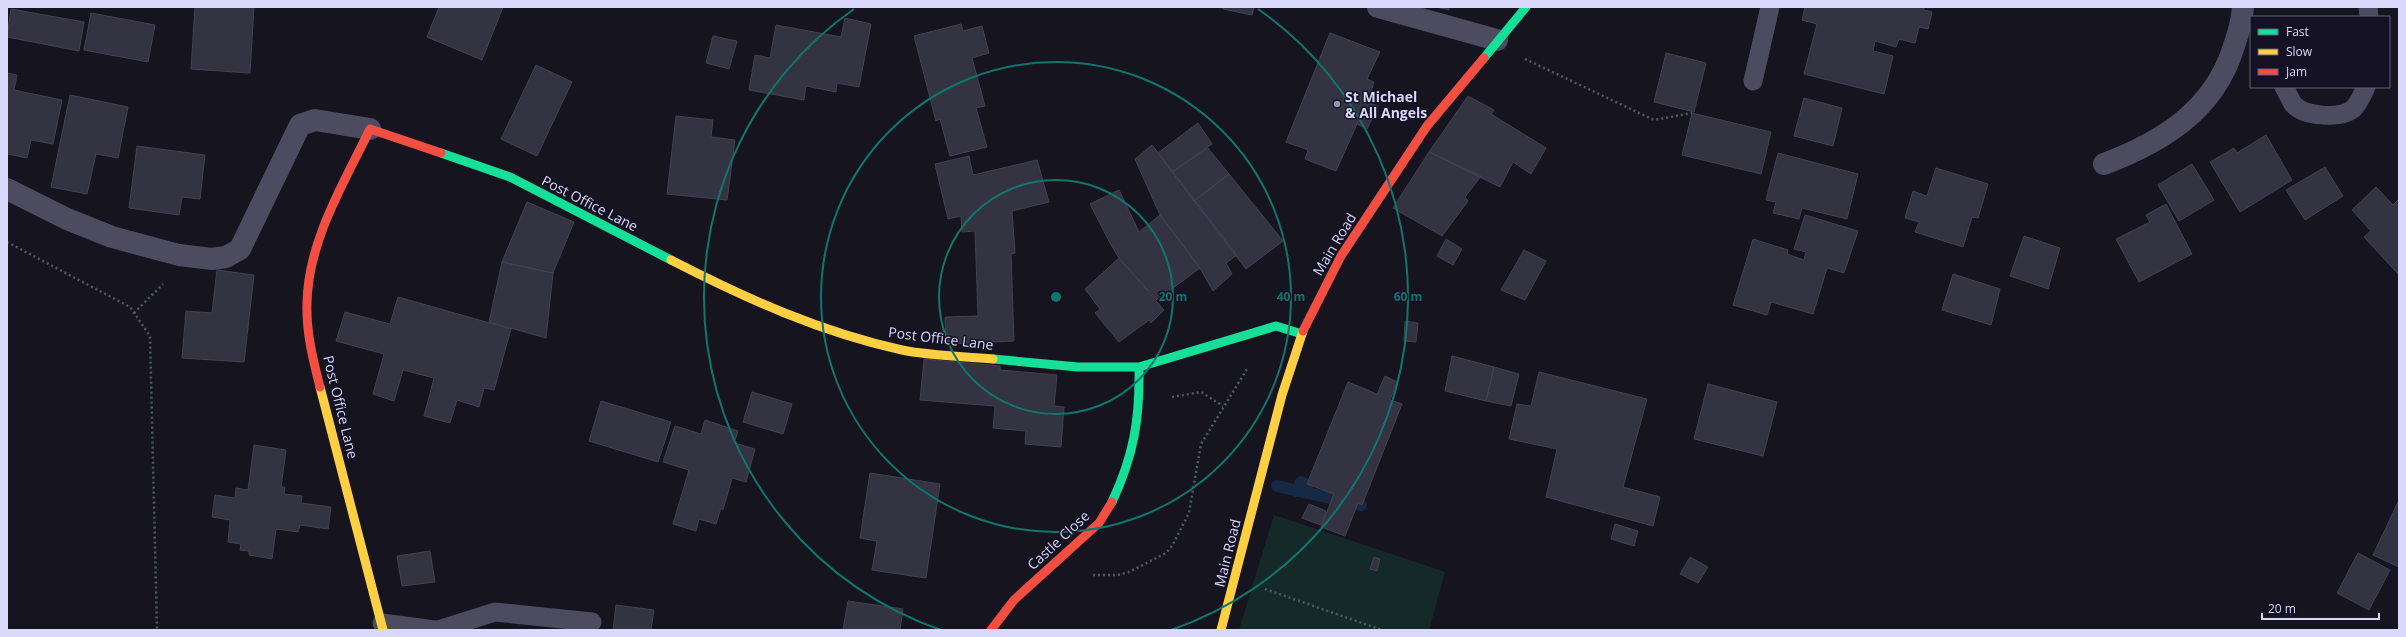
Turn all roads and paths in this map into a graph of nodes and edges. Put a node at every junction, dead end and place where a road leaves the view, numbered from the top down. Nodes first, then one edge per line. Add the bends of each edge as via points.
1 (1378, 7) edge
2 (1526, 7) edge
3 (1770, 7) edge
4 (2246, 14) edge
5 (1497, 40) junction
6 (1521, 57) dead end
7 (1753, 81) dead end
8 (2285, 88) edge
9 (2366, 88) edge
10 (1692, 114) dead end
11 (370, 129) junction
12 (2104, 164) dead end
13 (7, 188) edge
14 (7, 242) edge
15 (179, 255) junction
16 (134, 313) junction
17 (1276, 326) junction
18 (1302, 334) junction
19 (1139, 367) junction
20 (1223, 406) junction
21 (1139, 420) junction
22 (1042, 573) junction
23 (1264, 589) dead end
24 (592, 622) dead end
25 (383, 627) edge
26 (158, 630) edge
27 (437, 630) edge
28 (992, 630) edge
29 (1222, 630) edge
30 (1382, 630) edge

1 - 5 street
2 - 5 street, Main Road
3 - 7 lane
4 - 12 street via 2230,57 2209,96 2172,130 2145,147
5 - 18 street, Main Road via 1427,126 1355,234 1312,310
6 - 10 path via 1654,120
8 - 9 lane via 2294,104 2305,112 2339,114 2352,110
11 - 15 street via 318,121 304,122 297,128 240,249 226,257 212,259
11 - 19 street, Post Office Lane via 510,177 724,287 784,314 853,338 912,351 1078,367
11 - 25 street, Post Office Lane via 319,238 312,264 307,307 314,363
13 - 15 street via 67,219 112,237
14 - 16 path via 130,308
15 - 16 path via 162,286
16 - 26 path via 150,336
17 - 18 street
17 - 19 street, Post Office Lane
17 - 20 path
18 - 29 street, Main Road via 1264,458
19 - 21 street, Castle Close
20 - 21 path via 1201,392 1151,404
20 - 22 path via 1201,444 1189,513 1179,536 1166,553 1150,563 1118,575
21 - 22 street, Castle Close via 1137,438 1122,482 1104,516
22 - 28 street, Castle Close
23 - 30 path
24 - 27 lane via 495,612
25 - 27 lane

